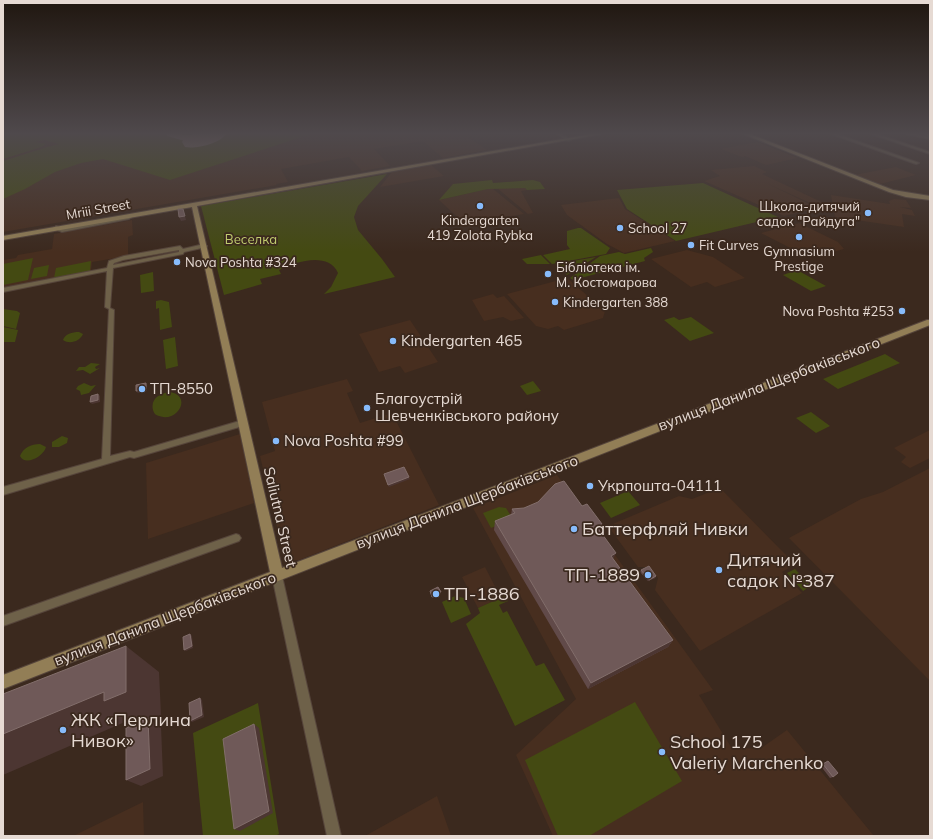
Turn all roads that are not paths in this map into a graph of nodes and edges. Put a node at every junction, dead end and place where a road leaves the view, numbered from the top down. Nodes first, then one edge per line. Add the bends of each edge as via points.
1 (374, 173) edge
2 (845, 173) edge
3 (930, 198) edge
4 (194, 204) junction
5 (3, 238) edge
6 (204, 246) junction
7 (110, 268) junction
8 (3, 290) edge
9 (930, 322) edge
10 (243, 423) junction
11 (106, 461) junction
12 (3, 491) edge
13 (236, 538) dead end
14 (277, 576) junction
15 (3, 621) edge
16 (3, 682) edge
17 (334, 836) edge

1 - 4 street, Mriii Street
2 - 3 street via 891,191
4 - 5 street, Mriii Street
4 - 6 street, Saliutna Street
6 - 7 street via 182,251 181,254 111,262
6 - 10 street, Saliutna Street
7 - 8 street
7 - 11 street
9 - 14 street, вулиця Данила Щербаківського
10 - 11 street via 134,456 130,454
10 - 14 street, Saliutna Street
11 - 12 street
13 - 15 street
14 - 16 street, вулиця Данила Щербаківського
14 - 17 street, Saliutna Street

